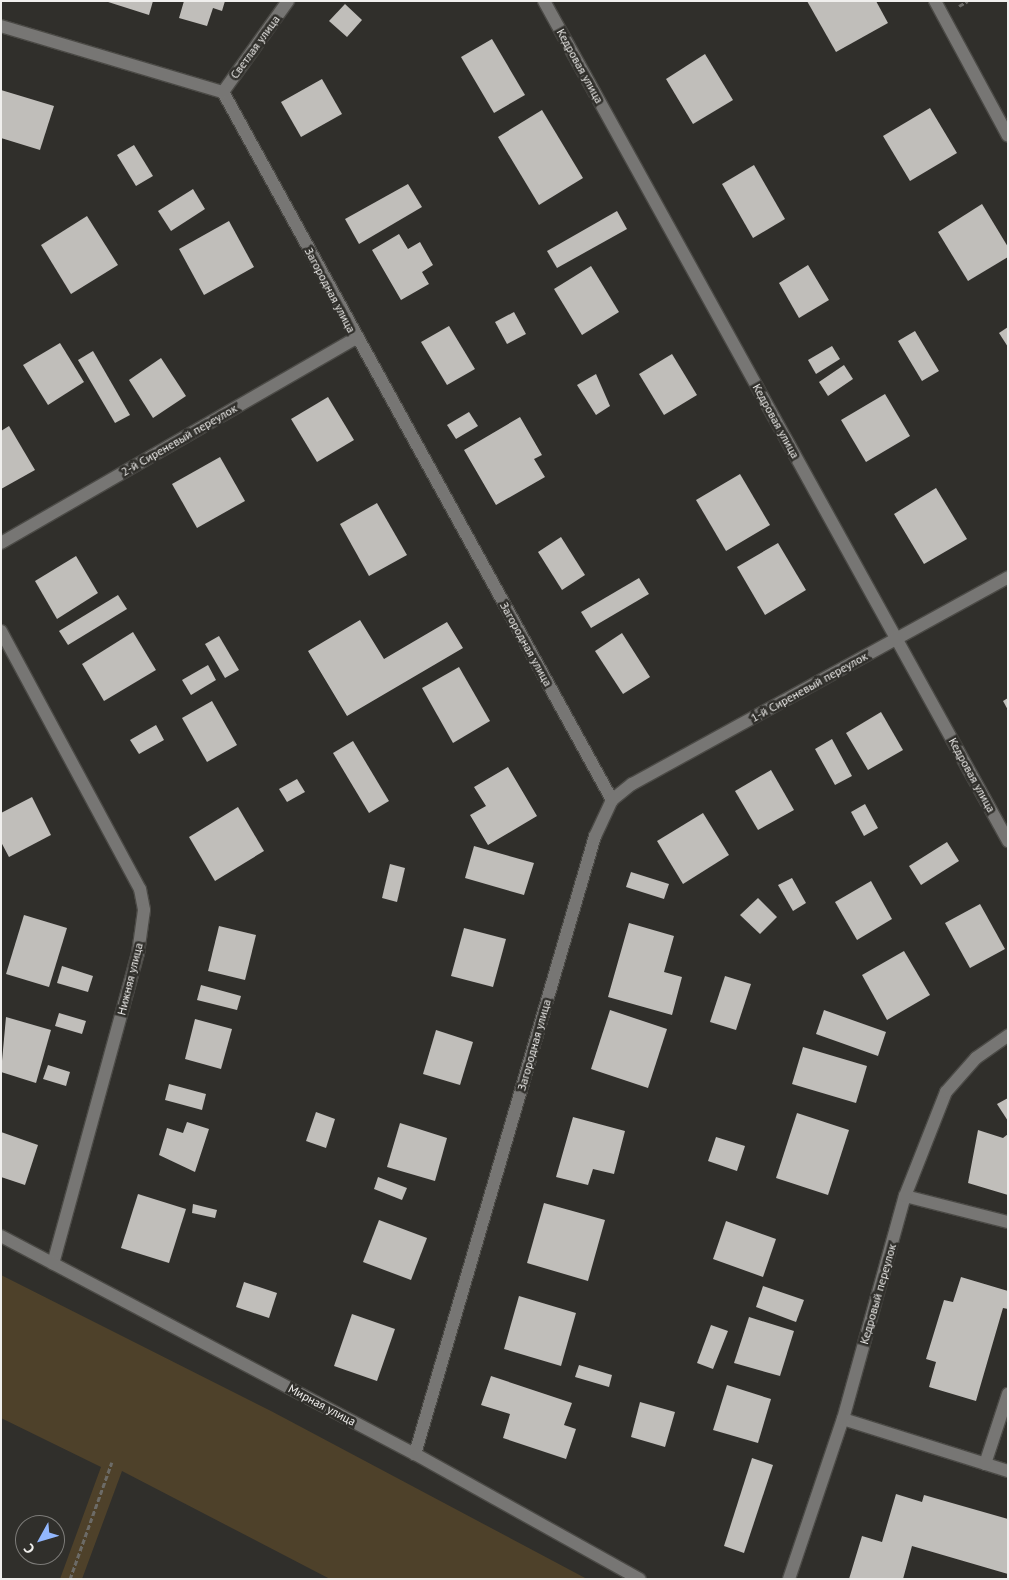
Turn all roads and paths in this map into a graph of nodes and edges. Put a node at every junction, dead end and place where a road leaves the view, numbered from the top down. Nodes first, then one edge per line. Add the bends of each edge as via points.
1 (288, 1) edge
2 (544, 1) edge
3 (935, 1) edge
4 (1, 26) edge
5 (223, 92) junction
6 (1008, 136) edge
7 (356, 338) junction
8 (1, 543) edge
9 (1008, 577) edge
10 (1, 632) edge
11 (896, 639) junction
12 (612, 800) junction
13 (1008, 841) edge
14 (1008, 1036) edge
15 (905, 1196) junction
16 (1008, 1222) edge
17 (1, 1236) edge
18 (53, 1264) junction
19 (1008, 1394) edge
20 (843, 1419) junction
21 (415, 1454) junction
22 (112, 1462) dead end
23 (985, 1464) junction
24 (1008, 1471) edge
25 (70, 1579) edge
26 (640, 1579) edge
27 (790, 1579) edge

1 - 5 street, Светлая улица
2 - 11 street, Кедровая улица
3 - 6 street
4 - 5 street
5 - 7 street, Загородная улица
7 - 8 street, 2-й Сиреневый переулок
7 - 12 street, Загородная улица
9 - 11 street, 1-й Сиреневый переулок
10 - 18 street, Нижняя улица via 140,888 144,910 138,953
11 - 12 street, 1-й Сиреневый переулок via 632,784
11 - 13 street, Кедровая улица
12 - 21 street, Загородная улица via 595,836
14 - 15 street, Кедровый переулок via 976,1058 946,1092
15 - 16 street
15 - 20 street, Кедровый переулок
17 - 18 street, Мирная улица
18 - 21 street, Мирная улица
19 - 23 street
20 - 23 street
20 - 27 street, Кедровый переулок
21 - 26 street, Мирная улица
22 - 25 path
23 - 24 street

